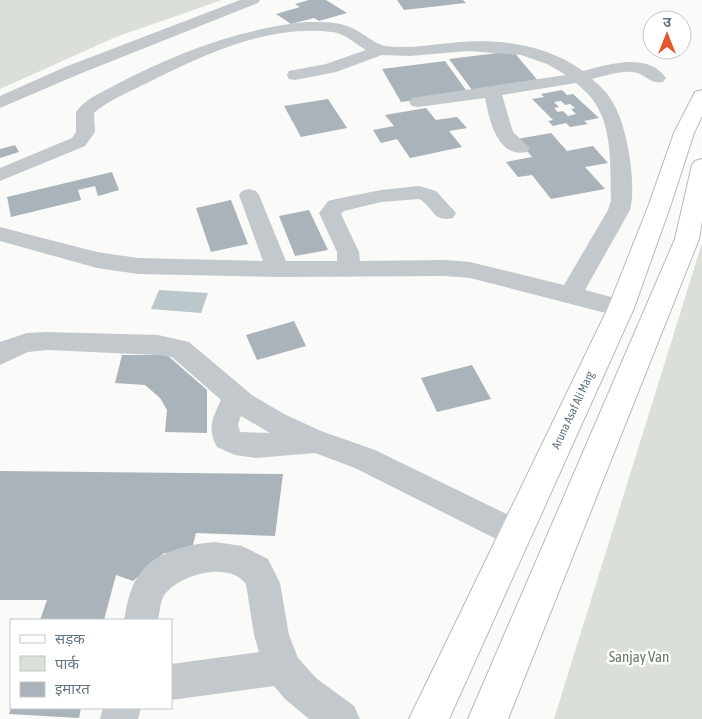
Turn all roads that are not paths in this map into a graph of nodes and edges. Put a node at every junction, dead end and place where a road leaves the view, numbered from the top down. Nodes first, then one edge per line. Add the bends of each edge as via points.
1 (253, 0) edge
2 (380, 50) junction
3 (294, 75) dead end
4 (580, 77) junction
5 (657, 78) dead end
6 (492, 91) junction
7 (702, 96) edge
8 (418, 102) dead end
9 (0, 103) edge
10 (520, 148) dead end
11 (702, 165) edge
12 (0, 175) edge
13 (249, 195) dead end
14 (445, 213) dead end
15 (0, 234) edge
16 (278, 269) junction
17 (349, 269) junction
18 (570, 296) junction
19 (621, 308) junction
20 (0, 355) edge
21 (236, 398) junction
22 (318, 442) junction
23 (516, 534) junction
24 (141, 619) edge
25 (282, 667) junction
26 (172, 682) edge
27 (341, 719) edge
28 (429, 719) edge
29 (488, 719) edge

1 - 9 lane via 71,71
2 - 3 lane via 330,68
2 - 4 lane via 469,46 520,50 558,61
2 - 12 lane via 360,42 345,29 332,27 288,29 238,40 157,71 98,101 85,112 86,134 82,140
4 - 5 lane via 634,67
4 - 6 lane
4 - 18 lane via 598,94 612,119 622,200
6 - 8 lane
6 - 10 lane via 502,130 507,140
7 - 19 main road, Aruna Asaf Ali Marg via 684,133
11 - 29 main road via 686,238
13 - 16 lane
14 - 17 lane via 432,198 420,192 336,206 330,216 348,252
15 - 16 lane via 97,260 138,266
16 - 17 lane
17 - 18 lane via 470,270
18 - 19 lane
19 - 23 main road, Aruna Asaf Ali Marg
20 - 21 lane via 27,343 47,341 171,347 187,354
21 - 22 lane via 274,422
21 - 22 lane via 224,424 227,439 235,444
22 - 23 lane via 364,459
23 - 28 main road, Aruna Asaf Ali Marg
24 - 25 lane via 153,583 176,565 205,558 239,561 252,566 263,583 274,645
25 - 26 lane
25 - 27 lane via 294,683

